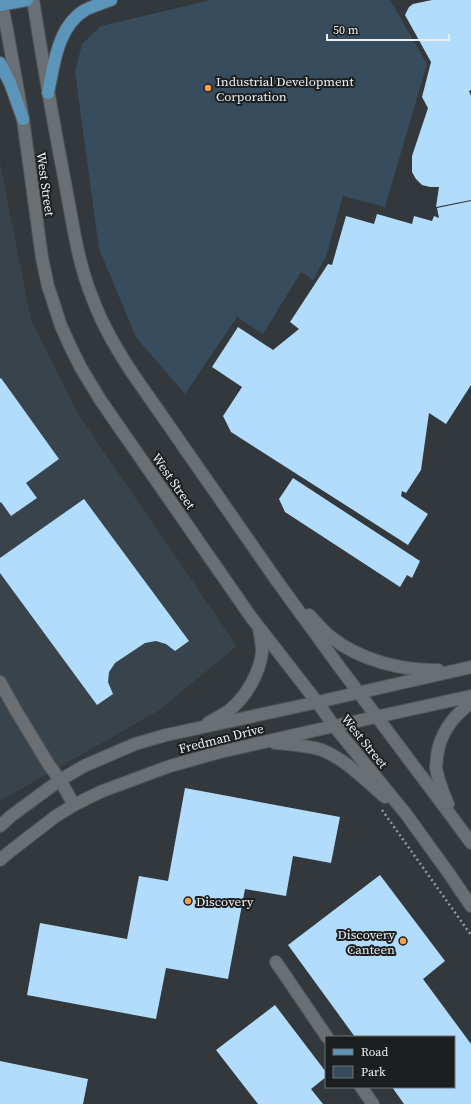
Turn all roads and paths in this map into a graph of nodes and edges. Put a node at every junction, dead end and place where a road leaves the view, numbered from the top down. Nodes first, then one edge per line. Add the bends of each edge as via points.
1 (27, 0) edge
2 (34, 0) edge
3 (111, 0) edge
4 (1, 3) edge
5 (0, 63) edge
6 (48, 94) junction
7 (23, 120) junction
8 (277, 580) junction
9 (259, 626) junction
10 (468, 668) edge
11 (0, 682) edge
12 (358, 693) junction
13 (471, 696) edge
14 (318, 702) junction
15 (471, 703) edge
16 (377, 717) junction
17 (334, 726) junction
18 (200, 728) junction
19 (263, 742) junction
20 (60, 780) junction
21 (74, 805) junction
22 (378, 805) dead end
23 (406, 814) junction
24 (458, 825) junction
25 (0, 826) edge
26 (471, 843) edge
27 (0, 860) edge
28 (471, 906) edge
29 (471, 935) edge
30 (276, 962) dead end
31 (326, 1036) edge
32 (363, 1088) edge
33 (373, 1104) edge

1 - 4 main road
2 - 6 street, West Street
3 - 6 main road via 85,10 67,28 59,44
4 - 7 street, West Street
5 - 7 main road
6 - 8 street, West Street via 80,258 91,296 104,327 142,388
7 - 9 street, West Street via 44,265 53,304 71,348 101,401
8 - 10 street via 330,637 370,659 426,670
8 - 12 street, West Street
9 - 14 street, West Street
9 - 18 street via 262,652 255,676 232,708
10 - 12 street, Fredman Drive
11 - 20 street via 22,722
12 - 14 street, Fredman Drive
12 - 16 street, West Street
13 - 16 street, Fredman Drive
14 - 17 street, West Street
14 - 18 street, Fredman Drive
15 - 24 street via 452,720 438,748 436,767 439,781
16 - 17 street, Fredman Drive
16 - 24 street, West Street
17 - 19 street, Fredman Drive
17 - 23 street, West Street
18 - 20 street, Fredman Drive via 135,744 84,766
19 - 21 street, Fredman Drive via 170,766 100,792
19 - 23 street via 322,750 345,762
20 - 21 street
20 - 25 street, Fredman Drive
21 - 27 street, Fredman Drive
22 - 29 path
23 - 28 street, West Street
24 - 26 street, West Street
30 - 31 street
32 - 33 street

